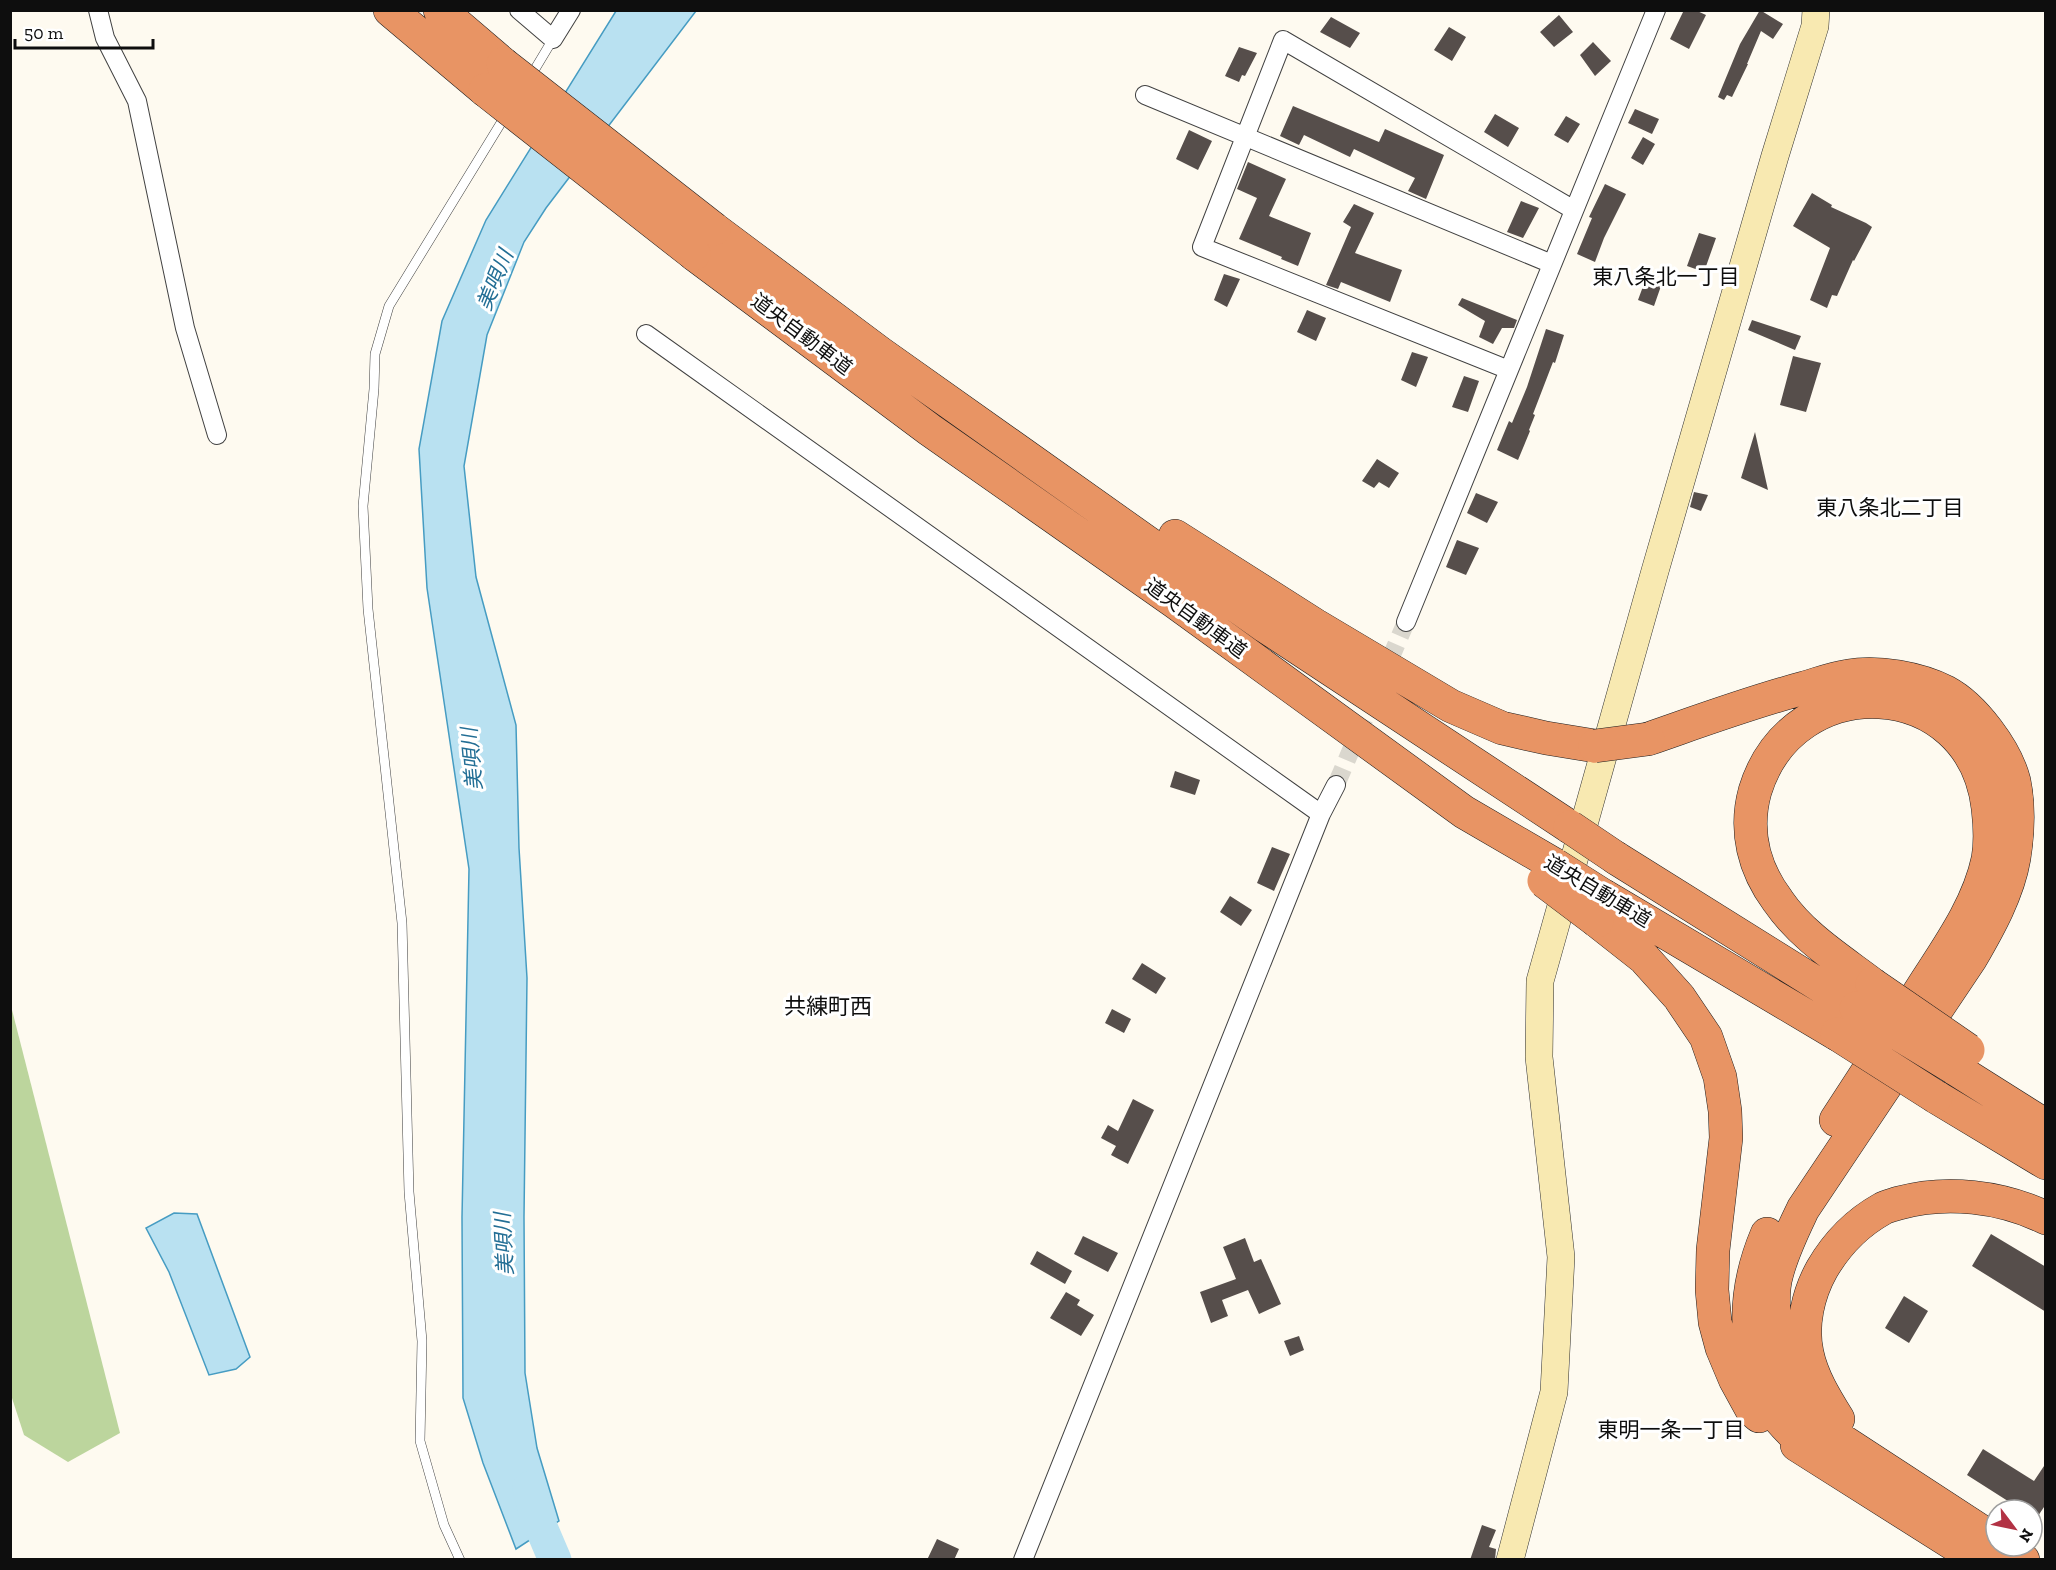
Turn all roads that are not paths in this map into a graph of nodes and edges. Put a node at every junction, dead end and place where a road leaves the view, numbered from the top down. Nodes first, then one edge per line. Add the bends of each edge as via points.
1 (98, 10) edge
2 (390, 10) edge
3 (440, 10) edge
4 (519, 10) edge
5 (571, 10) edge
6 (1656, 10) edge
7 (1816, 10) edge
8 (553, 39) junction
9 (513, 76) junction
10 (1145, 95) dead end
11 (517, 98) dead end
12 (1244, 137) junction
13 (1574, 210) junction
14 (1552, 264) junction
15 (646, 334) dead end
16 (880, 353) junction
17 (1509, 370) junction
18 (217, 435) dead end
19 (1406, 622) tunnel mouth
20 (1336, 785) tunnel mouth
21 (1321, 814) junction
22 (1600, 908) junction
23 (1864, 996) junction
24 (2046, 1125) edge
25 (2046, 1163) edge
26 (2046, 1218) edge
27 (1859, 1453) junction
28 (1816, 1457) junction
29 (1984, 1533) edge
30 (460, 1560) edge
31 (1023, 1560) edge
32 (1510, 1560) edge
33 (1979, 1560) edge

1 - 18 street via 105,38 137,101 185,328
2 - 22 highway, 道央自動車道, bridge via 693,254 930,430
3 - 9 highway, 道央自動車道
4 - 8 street
5 - 8 street
6 - 13 street
7 - 32 street via 1815,26 1774,156 1540,981 1539,1057 1561,1257 1556,1367 1554,1392
8 - 9 lane
9 - 16 highway, 道央自動車道, bridge
10 - 12 street
11 - 30 lane via 389,306 375,354 363,506 368,609 402,923 409,1192 422,1341 420,1441 444,1525
12 - 13 street via 1283,40
12 - 14 street
12 - 17 street via 1202,247
13 - 14 street
14 - 17 street
15 - 21 street
16 - 23 highway, 道央自動車道, bridge via 1265,626 1616,858
16 - 27 highway, bridge via 1315,625 1451,706 1502,728 1595,746 1648,739 1762,699 1848,676 1879,676 1915,680 1947,693 1998,743 2014,780 2017,814 2014,859 2002,897 1971,958 1803,1209 1776,1274 1775,1334 1783,1365 1796,1392 1816,1418
17 - 19 street
20 - 21 street
21 - 31 street
22 - 25 highway, 道央自動車道, bridge via 1837,1034
22 - 28 highway via 1679,997 1706,1037 1720,1077 1726,1138 1713,1250 1715,1322 1726,1359 1752,1410
23 - 24 highway, 道央自動車道, bridge via 1961,1059
23 - 28 highway via 1779,903 1762,876 1753,851 1751,805 1777,748 1793,731 1833,708 1880,702 1916,709 1952,731 1966,747 1984,783 1990,826 1988,857 1956,935 1787,1196 1771,1224 1755,1268 1748,1313 1753,1360 1773,1409
26 - 27 highway via 1998,1202 1961,1196 1921,1197 1884,1207 1856,1226 1828,1258 1808,1305 1806,1351 1821,1391
27 - 29 highway
28 - 33 highway

